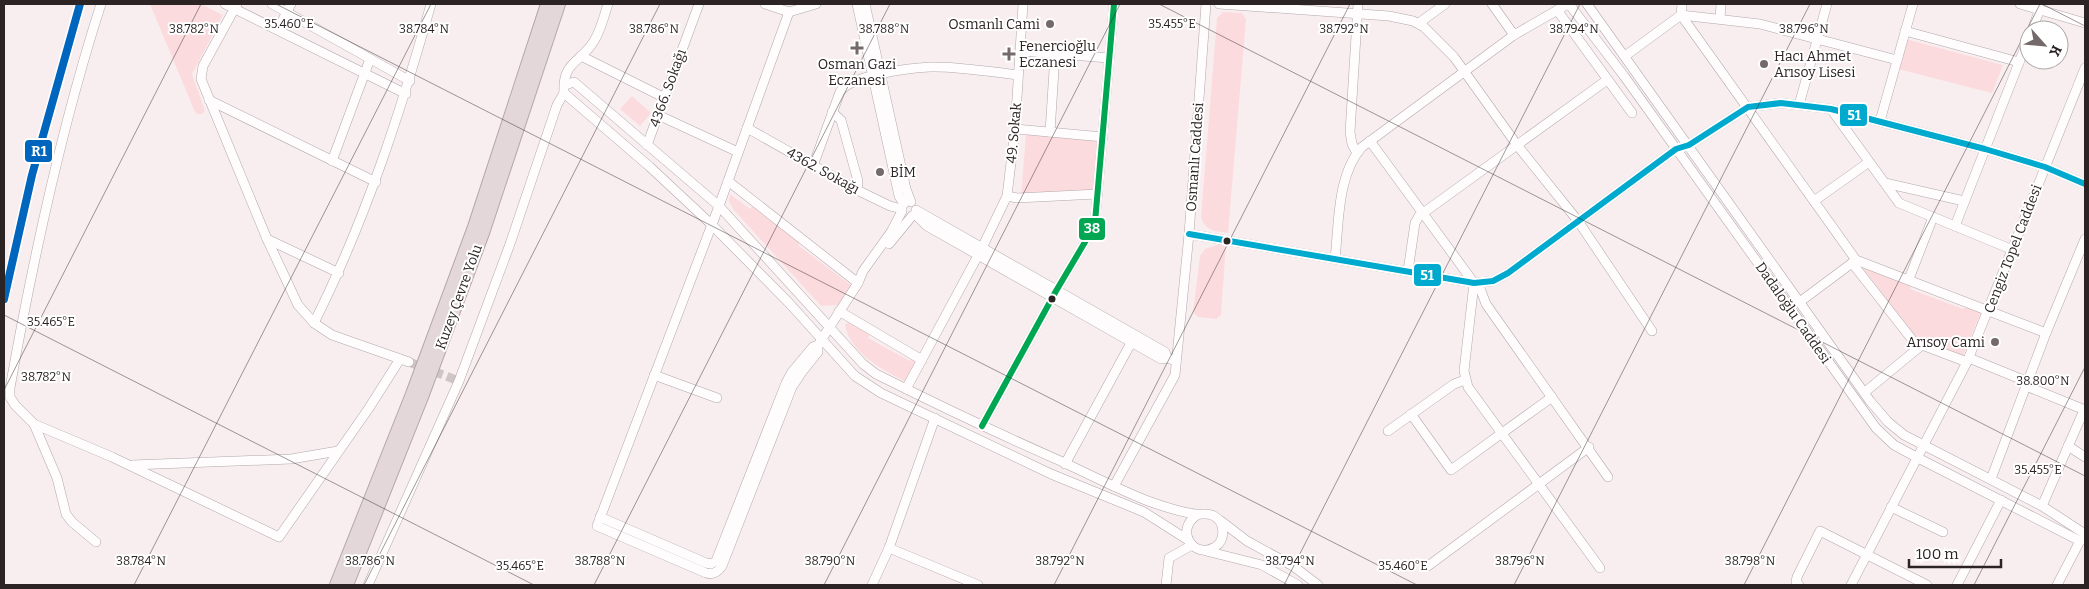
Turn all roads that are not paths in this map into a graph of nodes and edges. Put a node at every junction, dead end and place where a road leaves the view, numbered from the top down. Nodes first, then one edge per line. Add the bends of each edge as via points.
1 (101, 4) edge
2 (225, 4) edge
3 (272, 4) edge
4 (431, 4) edge
5 (547, 4) edge
6 (559, 4) edge
7 (608, 4) edge
8 (699, 4) edge
9 (765, 4) edge
10 (816, 4) edge
11 (857, 4) edge
12 (865, 4) edge
13 (1024, 4) edge
14 (1114, 4) edge
15 (1206, 4) edge
16 (1219, 4) edge
17 (1358, 4) edge
18 (1445, 4) edge
19 (1492, 4) edge
20 (1568, 4) edge
21 (1587, 4) edge
22 (1682, 4) edge
23 (1721, 4) edge
24 (1827, 4) edge
25 (1913, 4) edge
26 (2020, 4) edge
27 (236, 6) edge
28 (799, 7) edge
29 (289, 8) edge
30 (2040, 9) junction
31 (1557, 10) junction
32 (789, 12) junction
33 (1357, 14) junction
34 (1681, 15) junction
35 (1720, 19) junction
36 (2036, 20) edge
37 (2085, 23) edge
38 (1419, 24) junction
39 (278, 29) junction
40 (1905, 31) junction
41 (1514, 35) junction
42 (1818, 38) junction
43 (1020, 51) junction
44 (1055, 54) junction
45 (581, 56) junction
46 (1625, 56) junction
47 (1109, 58) junction
48 (370, 59) junction
49 (1897, 60) junction
50 (2019, 62) joint
51 (2085, 68) edge
52 (1464, 72) junction
53 (364, 73) junction
54 (876, 75) junction
55 (1018, 75) junction
56 (1607, 80) junction
57 (410, 81) junction
58 (565, 89) junction
59 (406, 94) junction
60 (664, 98) junction
61 (209, 100) junction
62 (1799, 105) junction
63 (1748, 107) junction
64 (1831, 108) junction
65 (832, 112) junction
66 (1632, 113) dead end
67 (658, 115) junction
68 (1880, 121) junction
69 (747, 128) junction
70 (1015, 129) junction
71 (1050, 132) junction
72 (1103, 137) junction
73 (1370, 141) junction
74 (648, 145) junction
75 (1517, 145) junction
76 (1689, 145) junction
77 (1676, 149) junction
78 (1985, 149) junction
79 (738, 152) junction
80 (1356, 153) junction
81 (332, 160) junction
82 (1869, 162) junction
83 (813, 166) junction
84 (2045, 167) junction
85 (728, 181) junction
86 (376, 182) junction
87 (1884, 183) junction
88 (2085, 184) edge
89 (857, 190) junction
90 (1098, 194) junction
91 (1007, 196) junction
92 (1814, 201) junction
93 (1964, 201) junction
94 (719, 206) junction
95 (909, 209) junction
96 (1423, 213) junction
97 (1933, 217) junction
98 (1578, 221) junction
99 (711, 224) junction
100 (1955, 226) junction
101 (1189, 234) junction
102 (267, 239) junction
103 (2084, 245) edge
104 (2013, 250) junction
105 (980, 252) junction
106 (1335, 258) junction
107 (1854, 261) junction
108 (1408, 272) junction
109 (339, 273) junction
110 (1908, 279) junction
111 (858, 283) junction
112 (1476, 283) junction
113 (1054, 295) junction
114 (1800, 301) junction
115 (1990, 310) junction
116 (839, 311) junction
117 (314, 323) junction
118 (830, 327) junction
119 (1652, 330) dead end
120 (2046, 333) junction
121 (820, 342) junction
122 (1132, 343) junction
123 (1922, 345) junction
124 (1167, 358) junction
125 (400, 359) junction
126 (922, 360) junction
127 (1968, 360) junction
128 (1176, 361) junction
129 (409, 362) tunnel mouth
130 (654, 375) junction
131 (1465, 380) junction
132 (2027, 384) junction
133 (906, 389) junction
134 (1864, 392) junction
135 (1552, 397) junction
136 (716, 398) dead end
137 (2084, 410) edge
138 (1411, 414) junction
139 (935, 418) junction
140 (34, 424) junction
141 (982, 426) junction
142 (1388, 431) dead end
143 (1501, 433) junction
144 (1925, 446) junction
145 (2068, 446) junction
146 (1589, 447) junction
147 (338, 451) junction
148 (2085, 457) edge
149 (1918, 458) junction
150 (1065, 464) junction
151 (130, 466) junction
152 (1608, 477) dead end
153 (1991, 479) junction
154 (1539, 484) junction
155 (1114, 486) junction
156 (2001, 500) junction
157 (2042, 506) junction
158 (1891, 507) junction
159 (1197, 515) junction
160 (1219, 520) junction
161 (598, 522) junction
162 (1942, 532) dead end
163 (2083, 538) edge
164 (96, 542) dead end
165 (1190, 543) junction
166 (889, 548) junction
167 (1203, 550) junction
168 (1866, 554) junction
169 (711, 564) junction
170 (1428, 566) dead end
171 (1600, 568) dead end
172 (716, 573) junction
173 (336, 585) edge
174 (347, 585) edge
175 (368, 585) edge
176 (872, 585) edge
177 (978, 585) edge
178 (1166, 585) edge
179 (1298, 585) edge
180 (1318, 585) edge
181 (1799, 585) edge
182 (1851, 585) edge
183 (1927, 585) edge
184 (1957, 585) edge
185 (2057, 585) edge

1 - 140 street via 46,212 10,388 15,405
2 - 27 street
3 - 29 street
4 - 57 street
5 - 173 highway, Kuzey Çevre Yolu via 474,227
6 - 174 highway, Kuzey Çevre Yolu via 483,232
7 - 45 street via 595,39
8 - 60 street, 4366. Sokağı
9 - 32 street
10 - 28 street
11 - 54 street
12 - 54 street
13 - 43 street, 49. Sokak
14 - 47 street
15 - 101 street, Osmanlı Caddesi
16 - 33 street
17 - 33 street
18 - 38 street
19 - 41 street
20 - 31 street
20 - 77 street, Dadaloğlu Caddesi
21 - 46 street, Dadaloğlu Caddesi
22 - 34 street
23 - 35 street
24 - 42 street
25 - 40 street
26 - 30 street
27 - 39 street
27 - 61 street via 202,70 202,83
28 - 32 street
29 - 39 street
29 - 48 street
30 - 36 street
30 - 37 street
31 - 41 street
31 - 56 street
32 - 69 street
33 - 38 street via 1399,18
33 - 80 street via 1350,132
34 - 35 street
34 - 46 street
34 - 63 street
35 - 42 street via 1760,24
38 - 52 street via 1429,30
39 - 53 street
40 - 49 street
40 - 50 street
41 - 52 street
42 - 49 street
42 - 62 street
43 - 44 street
43 - 55 street, 49. Sokak
44 - 47 street
44 - 71 street
45 - 58 street via 568,68
45 - 60 street
46 - 76 street, Dadaloğlu Caddesi
47 - 72 street
48 - 53 street
48 - 57 street
49 - 68 street
50 - 78 street
51 - 84 street, Cengiz Topel Caddesi
52 - 73 street
52 - 75 street
53 - 59 street
53 - 81 street
54 - 55 street via 931,67
54 - 65 street via 845,85
54 - 95 street
55 - 70 street, 49. Sokak
56 - 66 street
56 - 75 street
57 - 59 street
58 - 74 street via 574,82
58 - 99 street
58 - 175 street via 459,382
59 - 86 street
60 - 67 street, 4366. Sokağı
61 - 81 street
61 - 102 street
62 - 63 street via 1781,103
62 - 64 street
63 - 76 street
63 - 92 street
64 - 68 street
64 - 82 street
65 - 83 street
65 - 89 street via 841,120 858,181
67 - 74 street, 4366. Sokağı
67 - 79 street
68 - 78 street
69 - 79 street
69 - 83 street, 4362. Sokağı
70 - 71 street
70 - 91 street, 49. Sokak
71 - 72 street
72 - 90 street
73 - 80 street
73 - 96 street
74 - 94 street
75 - 96 street
75 - 98 street
76 - 77 street
76 - 114 street, Dadaloğlu Caddesi
77 - 98 street
77 - 149 street, Dadaloğlu Caddesi via 1876,428 1894,445
78 - 84 street
78 - 93 street
79 - 85 street
80 - 106 street via 1344,180
81 - 86 street
82 - 87 street
82 - 92 street
83 - 89 street, 4362. Sokağı
84 - 88 street
84 - 104 street, Cengiz Topel Caddesi
85 - 94 street
85 - 111 street
86 - 109 street
87 - 93 street
87 - 97 street via 1899,203
89 - 95 street, 4362. Sokağı via 890,206
90 - 91 street
90 - 113 street via 1092,230
91 - 105 street, 49. Sokak
92 - 107 street
93 - 100 street
94 - 99 street
94 - 118 street
95 - 105 street, 4362. Sokağı
95 - 111 street via 867,275
96 - 108 street via 1415,223
96 - 112 street
97 - 100 street
97 - 110 street
98 - 112 street via 1508,273 1493,281
98 - 119 street
99 - 121 street
99 - 130 street
100 - 104 street
101 - 106 street
101 - 128 street, Osmanlı Caddesi
102 - 109 street
102 - 117 street via 298,305
103 - 120 street
104 - 115 street, Cengiz Topel Caddesi
105 - 113 street, 4362. Sokağı
105 - 126 street, 49. Sokak
106 - 108 street
107 - 110 street
107 - 114 street
107 - 123 street via 1914,342
108 - 112 street
109 - 117 street
110 - 115 street
111 - 116 street
112 - 131 street via 1464,366
112 - 135 street via 1486,304
113 - 122 street
113 - 124 street via 1165,352
113 - 141 street
114 - 134 street, Dadaloğlu Caddesi
115 - 120 street
115 - 127 street, Cengiz Topel Caddesi
116 - 118 street
116 - 126 street
117 - 125 street via 338,338
118 - 121 street
118 - 133 street via 863,364
120 - 132 street
121 - 139 street via 861,381
121 - 169 street via 786,383 717,559
121 - 172 street via 818,352 792,387 722,566
122 - 124 street via 1161,359
122 - 150 street
123 - 127 street
123 - 134 street
124 - 128 street
125 - 129 street
125 - 147 street
126 - 133 street, 49. Sokak
127 - 132 street
127 - 144 street, Cengiz Topel Caddesi
128 - 155 street, Osmanlı Caddesi via 1174,379
130 - 136 street
130 - 161 street
131 - 138 street
131 - 143 street
132 - 137 street
132 - 153 street
133 - 141 street
134 - 144 street, Dadaloğlu Caddesi via 1888,422
135 - 143 street
135 - 146 street
137 - 145 street
138 - 142 street
138 - 143 street via 1451,470
139 - 165 street via 1051,474 1144,512
139 - 166 street
140 - 151 street
140 - 164 street via 57,478 66,514
141 - 150 street
143 - 154 street
144 - 149 street, Cengiz Topel Caddesi
144 - 153 street, Dadaloğlu Caddesi
145 - 148 street
145 - 157 street
146 - 152 street
146 - 154 street
147 - 151 street via 297,459
147 - 151 street via 279,536
149 - 156 street, Dadaloğlu Caddesi
149 - 158 street, Cengiz Topel Caddesi
150 - 155 street
153 - 157 street, Dadaloğlu Caddesi
154 - 170 street
154 - 171 street
155 - 159 street
156 - 163 street, Dadaloğlu Caddesi
156 - 184 street
157 - 163 street, Dadaloğlu Caddesi
158 - 162 street
158 - 168 street, Cengiz Topel Caddesi
159 - 160 street via 1209,514
159 - 165 street via 1186,529
160 - 167 street via 1222,538 1215,547
160 - 180 street
161 - 169 street
161 - 172 street via 706,573
163 - 185 street
165 - 167 street
165 - 178 street via 1169,558
166 - 176 street
166 - 177 street
167 - 179 street via 1262,565
168 - 181 street via 1820,531 1796,577
168 - 182 street, Cengiz Topel Caddesi
168 - 183 street
169 - 172 street

